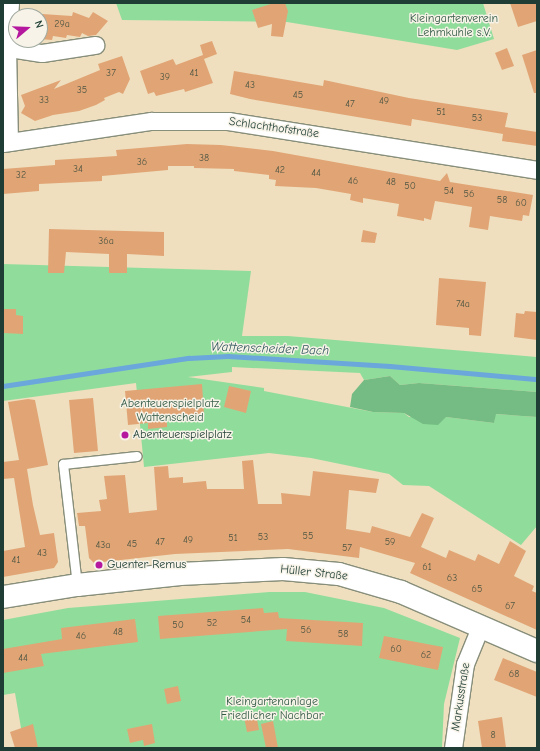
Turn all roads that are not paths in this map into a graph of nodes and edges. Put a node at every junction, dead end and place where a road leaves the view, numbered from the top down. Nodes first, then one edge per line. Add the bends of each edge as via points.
1 (10, 3) edge
2 (95, 45) dead end
3 (5, 47) edge
4 (6, 142) edge
5 (537, 170) edge
6 (137, 456) dead end
7 (77, 584) junction
8 (3, 597) edge
9 (481, 625) junction
10 (537, 651) edge
11 (453, 748) edge

1 - 3 street, Schlachthofstraße
2 - 3 street via 42,53
3 - 4 street, Schlachthofstraße
4 - 5 street, Schlachthofstraße via 151,121 228,121
6 - 7 lane via 63,464
7 - 8 street, Hüller Straße
7 - 9 street, Hüller Straße via 283,568 339,574 401,592
9 - 10 street, Hüller Straße
9 - 11 street, Markusstraße via 465,664

